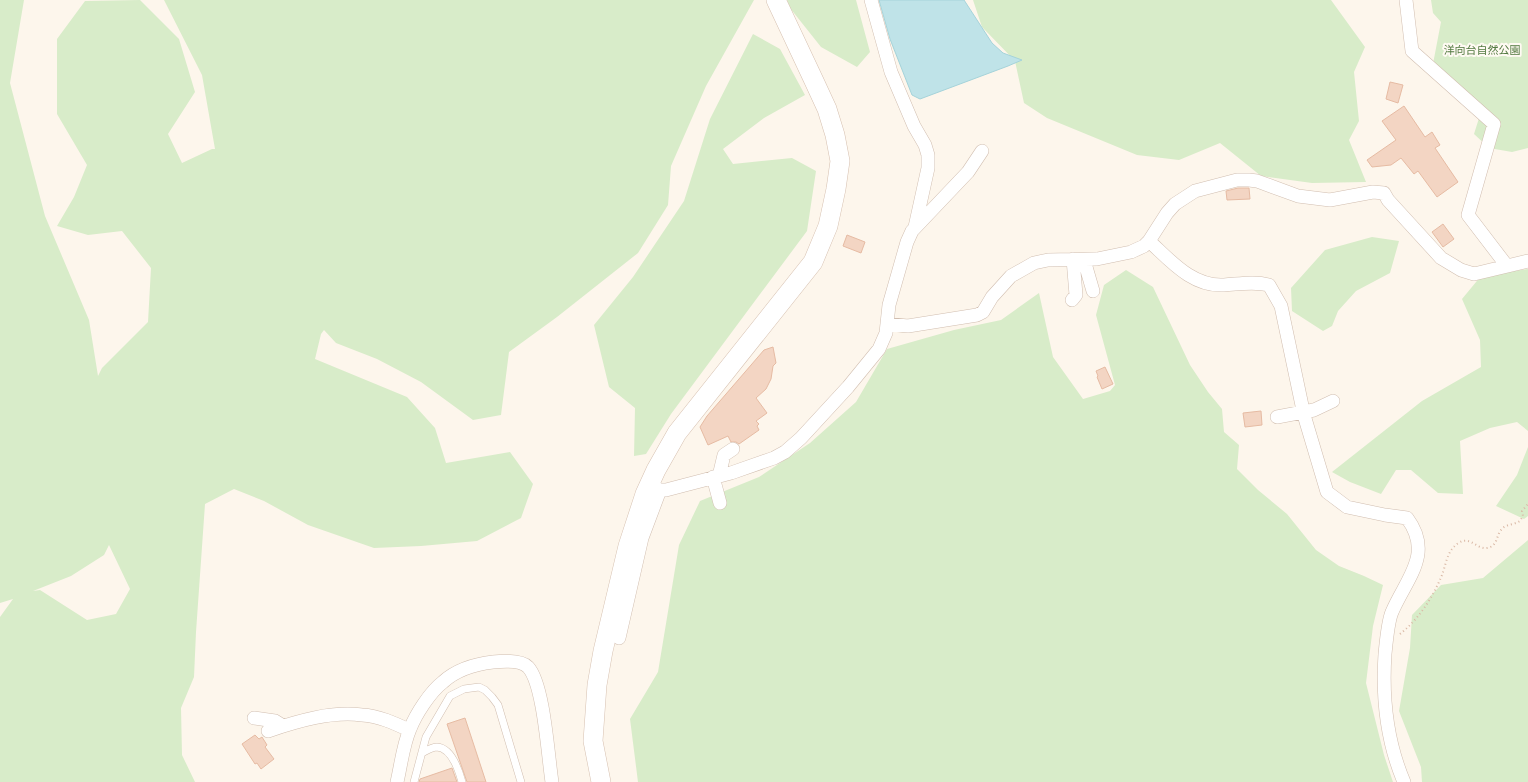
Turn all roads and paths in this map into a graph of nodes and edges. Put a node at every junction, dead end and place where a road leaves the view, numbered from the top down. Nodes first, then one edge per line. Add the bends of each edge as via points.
1 (776, 0) edge
2 (871, 0) edge
3 (1406, 0) edge
4 (982, 151) dead end
5 (915, 226) junction
6 (1149, 241) junction
7 (1079, 259) junction
8 (1528, 261) edge
9 (1507, 266) junction
10 (1093, 290) dead end
11 (1072, 300) dead end
12 (887, 324) junction
13 (1333, 401) dead end
14 (1303, 413) junction
15 (1277, 417) dead end
16 (733, 449) dead end
17 (716, 477) junction
18 (654, 488) junction
19 (720, 503) dead end
20 (1528, 504) edge
21 (620, 638) dead end
22 (1385, 656) junction
23 (254, 718) dead end
24 (283, 726) junction
25 (410, 730) junction
26 (268, 731) dead end
27 (422, 753) junction
28 (397, 782) edge
29 (414, 782) edge
30 (462, 782) edge
31 (521, 782) edge
32 (552, 782) edge
33 (601, 782) edge
34 (1404, 782) edge

1 - 18 street via 827,109 835,135 840,161 828,226 813,262 677,433 656,470
2 - 5 street via 891,72 928,155 928,168
3 - 9 street via 1412,51 1494,124 1468,215
4 - 5 street via 968,172
5 - 12 street via 907,242 889,305
6 - 7 street via 1131,252 1096,259
6 - 9 street via 1167,213 1187,195 1225,183 1249,180 1298,196 1330,200 1373,192 1384,193 1441,258 1461,270 1474,274
6 - 14 street via 1184,273 1202,282 1222,286 1259,282 1269,285 1281,306
7 - 10 street
7 - 11 street via 1076,295
7 - 12 street via 1048,260 1034,263 1018,271 1004,282 983,312 977,315 908,326
8 - 9 street
12 - 17 street via 886,334 879,349 801,438 774,458
13 - 14 street
14 - 15 street
14 - 22 street via 1327,492 1347,507 1407,518 1415,528 1419,552 1412,573 1391,614
16 - 17 street via 724,455
17 - 18 street via 674,488
17 - 19 street
18 - 21 street
18 - 33 street via 628,546 603,651 597,685 593,741
20 - 22 path via 1522,511 1520,521 1504,527 1492,546 1481,548 1467,541 1460,542 1451,550 1431,598
22 - 34 street via 1385,710 1396,762
23 - 24 street via 275,721
24 - 25 street via 320,717 363,715
24 - 26 street
25 - 28 street
25 - 32 street via 432,693 448,678 481,664 497,661 522,663 528,667 538,688
27 - 29 lane
27 - 30 lane via 436,747 442,749 453,759
27 - 31 lane via 426,737 450,696 464,689 479,687 498,705

